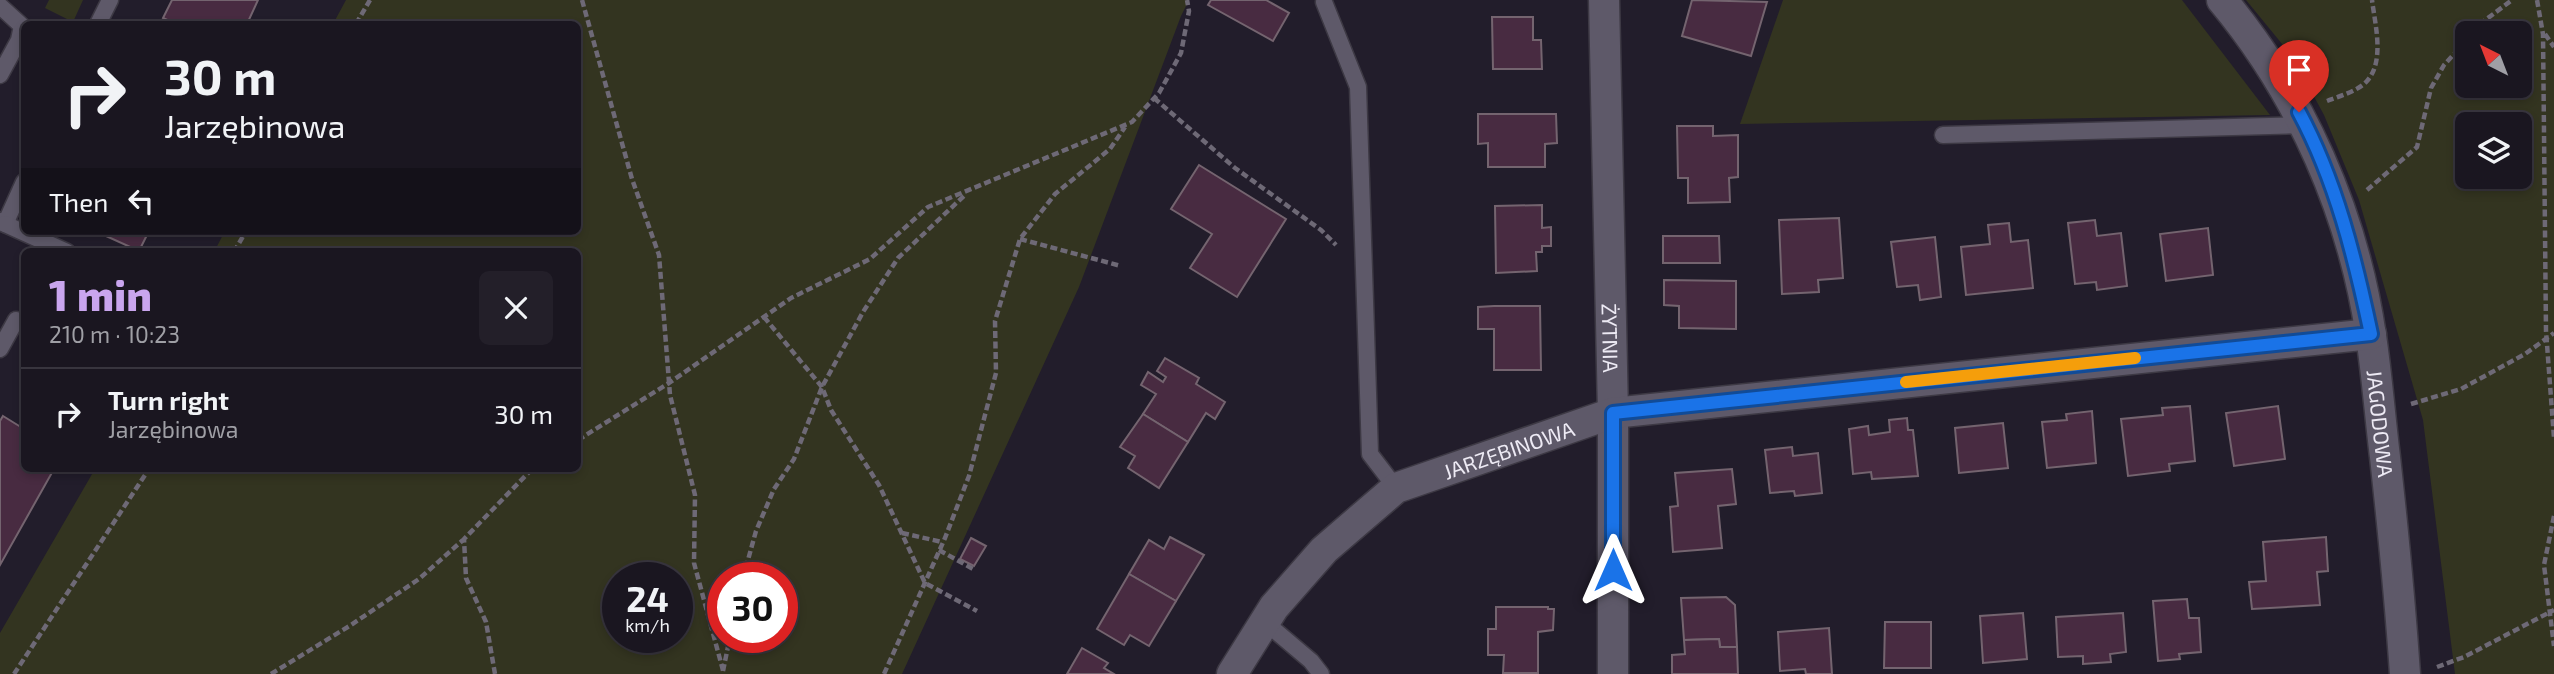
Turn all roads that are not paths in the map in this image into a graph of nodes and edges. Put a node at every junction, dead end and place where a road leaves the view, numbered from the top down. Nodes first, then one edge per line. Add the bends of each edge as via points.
1 (110, 0) edge
2 (1604, 0) edge
3 (2222, 0) edge
4 (1324, 2) dead end
5 (0, 6) edge
6 (100, 21) edge
7 (21, 25) edge
8 (21, 31) edge
9 (0, 75) edge
10 (2302, 119) junction
11 (1942, 135) dead end
12 (21, 187) edge
13 (2, 222) edge
14 (21, 231) edge
15 (30, 235) edge
16 (58, 248) edge
17 (16, 320) dead end
18 (2371, 334) junction
19 (0, 349) edge
20 (1613, 413) junction
21 (1396, 488) junction
22 (1265, 622) junction
23 (2418, 672) edge
24 (1233, 674) edge
25 (1321, 674) edge
26 (1613, 674) edge

1 - 6 lane
2 - 20 street, ŻYTNIA
3 - 10 street, JAGODOWA via 2273,68
4 - 21 lane via 1358,87 1370,454
5 - 7 lane
8 - 9 lane
10 - 11 lane
10 - 18 street, JAGODOWA via 2337,202
12 - 13 lane
13 - 14 lane
15 - 16 lane
17 - 19 lane
18 - 20 street, JARZĘBINOWA
18 - 23 street, JAGODOWA via 2397,561
20 - 21 street, JARZĘBINOWA
20 - 26 street, ŻYTNIA
21 - 22 street, JARZĘBINOWA via 1324,550
22 - 24 street, JARZĘBINOWA
22 - 25 lane

